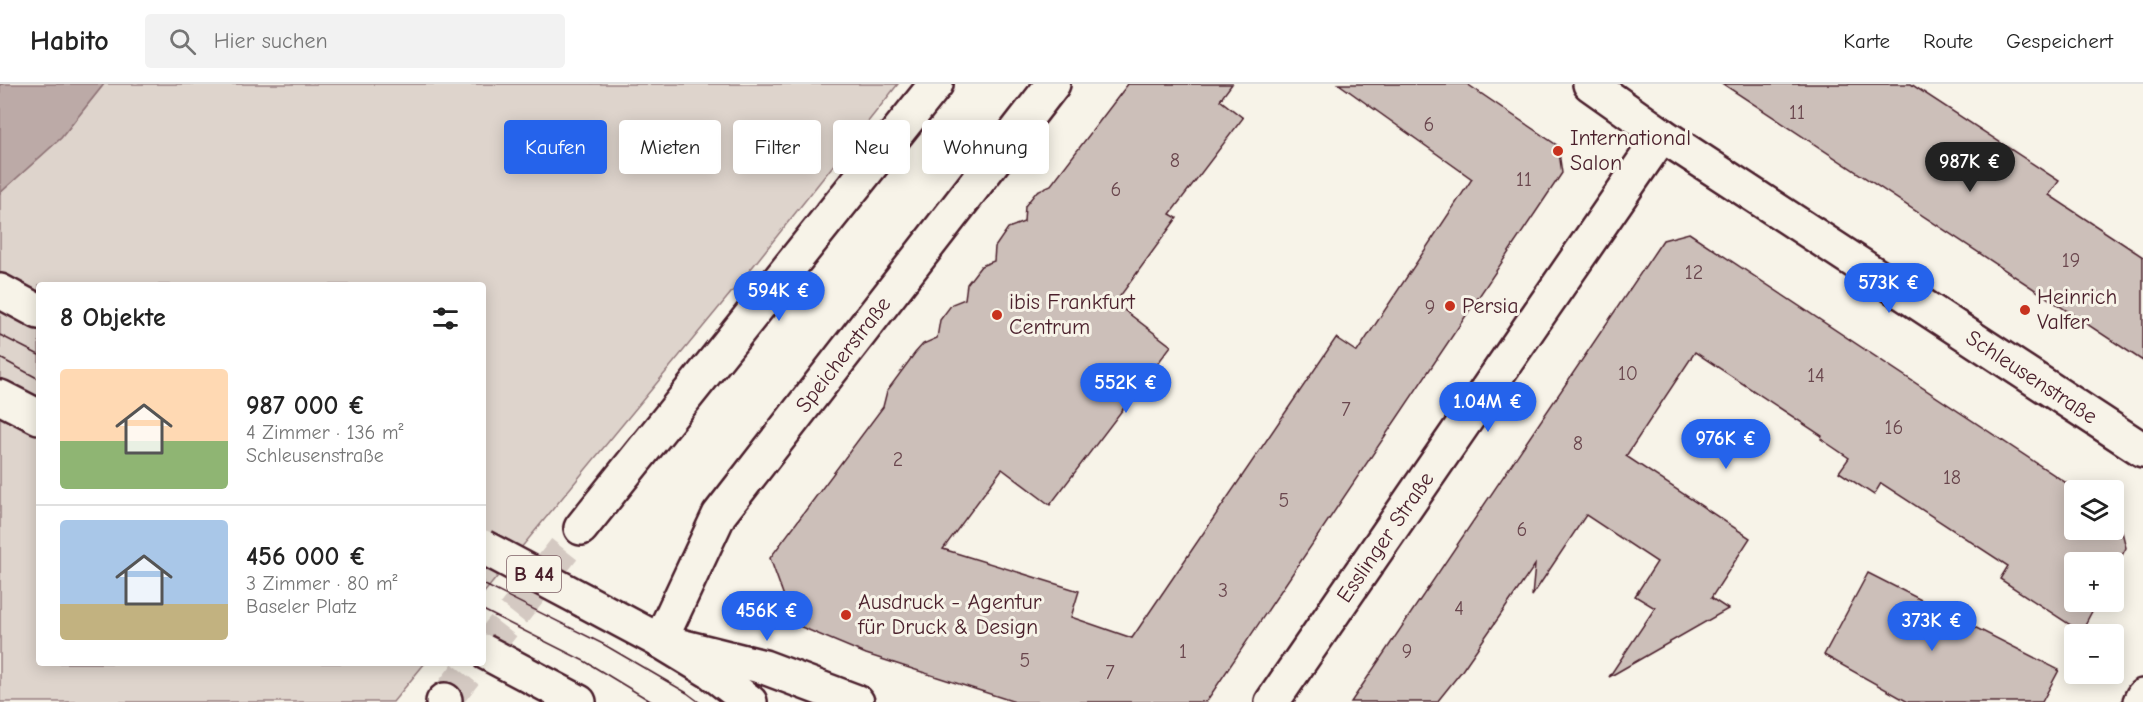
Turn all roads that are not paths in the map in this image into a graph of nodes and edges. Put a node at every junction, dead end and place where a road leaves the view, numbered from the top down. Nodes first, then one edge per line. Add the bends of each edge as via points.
1 (936, 84) edge
2 (1053, 84) edge
3 (1590, 84) edge
4 (1662, 135) junction
5 (0, 291) edge
6 (36, 310) edge
7 (0, 397) edge
8 (36, 415) edge
9 (2143, 450) edge
10 (581, 528) tunnel mouth
11 (486, 549) edge
12 (660, 641) junction
13 (486, 653) edge
14 (2143, 696) edge
15 (579, 702) edge
16 (750, 702) edge
17 (857, 702) edge
18 (1272, 702) edge
19 (2140, 702) edge

1 - 10 street
2 - 12 street, Speicherstraße via 718,515
3 - 4 street, Schleusenstraße
4 - 9 street, Schleusenstraße
4 - 18 street, Esslinger Straße
5 - 6 street
7 - 8 street
11 - 12 street, B 44, bridge
12 - 16 street, B 44
12 - 17 street via 764,667
13 - 15 street, bridge
14 - 19 street

